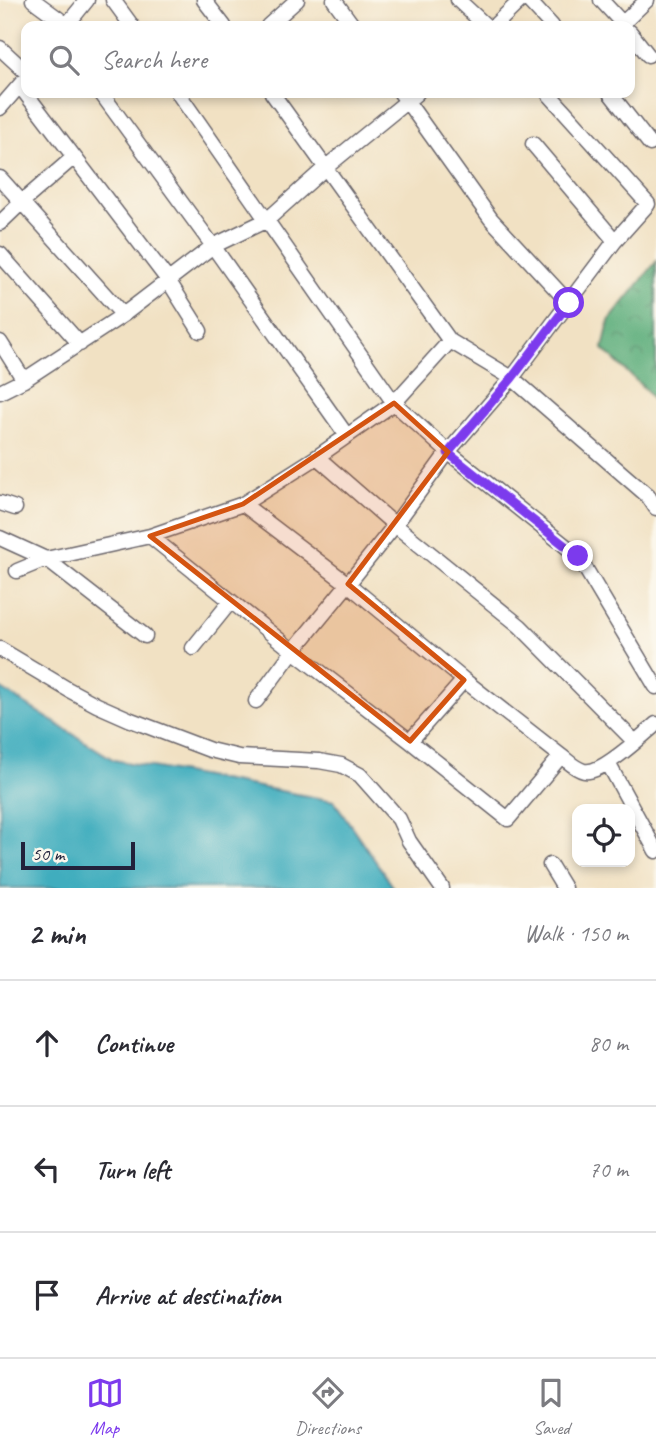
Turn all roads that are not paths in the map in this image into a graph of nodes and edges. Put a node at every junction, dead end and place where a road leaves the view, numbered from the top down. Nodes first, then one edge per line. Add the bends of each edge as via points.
1 (33, 0) edge
2 (87, 0) edge
3 (113, 0) edge
4 (204, 0) edge
5 (297, 0) edge
6 (334, 0) edge
7 (458, 0) edge
8 (521, 0) edge
9 (528, 0) edge
10 (601, 0) edge
11 (647, 0) edge
12 (60, 21) edge
13 (70, 21) edge
14 (128, 21) edge
15 (220, 21) edge
16 (274, 21) edge
17 (349, 21) edge
18 (481, 21) edge
19 (499, 21) edge
20 (547, 21) edge
21 (619, 21) edge
22 (629, 21) edge
23 (635, 40) edge
24 (0, 48) edge
25 (648, 55) dead end
26 (21, 67) edge
27 (21, 84) edge
28 (34, 98) edge
29 (105, 98) edge
30 (182, 98) edge
31 (276, 98) edge
32 (405, 98) edge
33 (410, 98) edge
34 (555, 98) edge
35 (614, 98) edge
36 (0, 108) edge
37 (533, 144) dead end
38 (650, 144) dead end
39 (74, 157) junction
40 (325, 168) junction
41 (0, 178) edge
42 (22, 202) junction
43 (267, 220) junction
44 (0, 223) edge
45 (615, 241) junction
46 (213, 246) junction
47 (0, 254) edge
48 (168, 280) junction
49 (569, 303) junction
50 (123, 315) junction
51 (200, 331) dead end
52 (450, 341) junction
53 (0, 342) edge
54 (79, 344) junction
55 (512, 378) junction
56 (24, 380) junction
57 (0, 392) edge
58 (394, 403) junction
59 (346, 436) junction
60 (448, 453) junction
61 (317, 457) junction
62 (0, 503) edge
63 (243, 504) junction
64 (15, 508) dead end
65 (656, 508) edge
66 (395, 525) junction
67 (150, 536) junction
68 (0, 538) edge
69 (46, 559) junction
70 (17, 570) dead end
71 (348, 584) junction
72 (232, 601) junction
73 (145, 636) dead end
74 (192, 648) dead end
75 (0, 649) edge
76 (293, 651) junction
77 (464, 680) junction
78 (656, 687) edge
79 (256, 701) dead end
80 (656, 724) edge
81 (410, 741) junction
82 (635, 742) junction
83 (561, 756) junction
84 (608, 763) junction
85 (656, 851) edge
86 (550, 865) dead end
87 (442, 888) edge
88 (564, 888) edge

1 - 12 street
2 - 13 street
3 - 14 street
4 - 15 street
5 - 16 street
6 - 17 street
7 - 18 street
8 - 19 street
9 - 20 street
10 - 21 street
11 - 22 street
23 - 25 street
24 - 26 street
27 - 36 street
28 - 39 street
29 - 46 street
30 - 43 street
31 - 40 street
32 - 40 street
33 - 49 street via 491,219
34 - 45 street via 648,204
35 - 38 street
37 - 45 street
39 - 42 street
39 - 48 street
40 - 43 street
40 - 52 street
41 - 42 street
42 - 44 street
42 - 50 street
43 - 46 street
43 - 58 street
45 - 49 street
46 - 48 street
46 - 59 street
47 - 54 street
48 - 50 street
48 - 51 street
49 - 55 street
50 - 54 street
52 - 55 street
52 - 58 street
53 - 56 street
54 - 56 street
55 - 60 street
55 - 65 street via 649,496
56 - 57 street
58 - 59 street
58 - 60 street
59 - 61 street
60 - 66 street
60 - 78 street via 578,556
61 - 63 street
61 - 66 street
62 - 64 street
63 - 67 street
63 - 71 street
66 - 71 street
66 - 82 street via 520,626
67 - 69 street
67 - 72 street
68 - 69 street
69 - 70 street
69 - 73 street
71 - 76 street
71 - 77 street
72 - 74 street
72 - 76 street
75 - 87 street via 97,705 210,750 239,757 318,761 351,770 399,819
76 - 79 street
76 - 81 street
77 - 81 street
77 - 83 street
80 - 82 street
81 - 83 street via 508,819
82 - 84 street
83 - 84 street via 581,771 592,772
84 - 85 street
86 - 88 street

